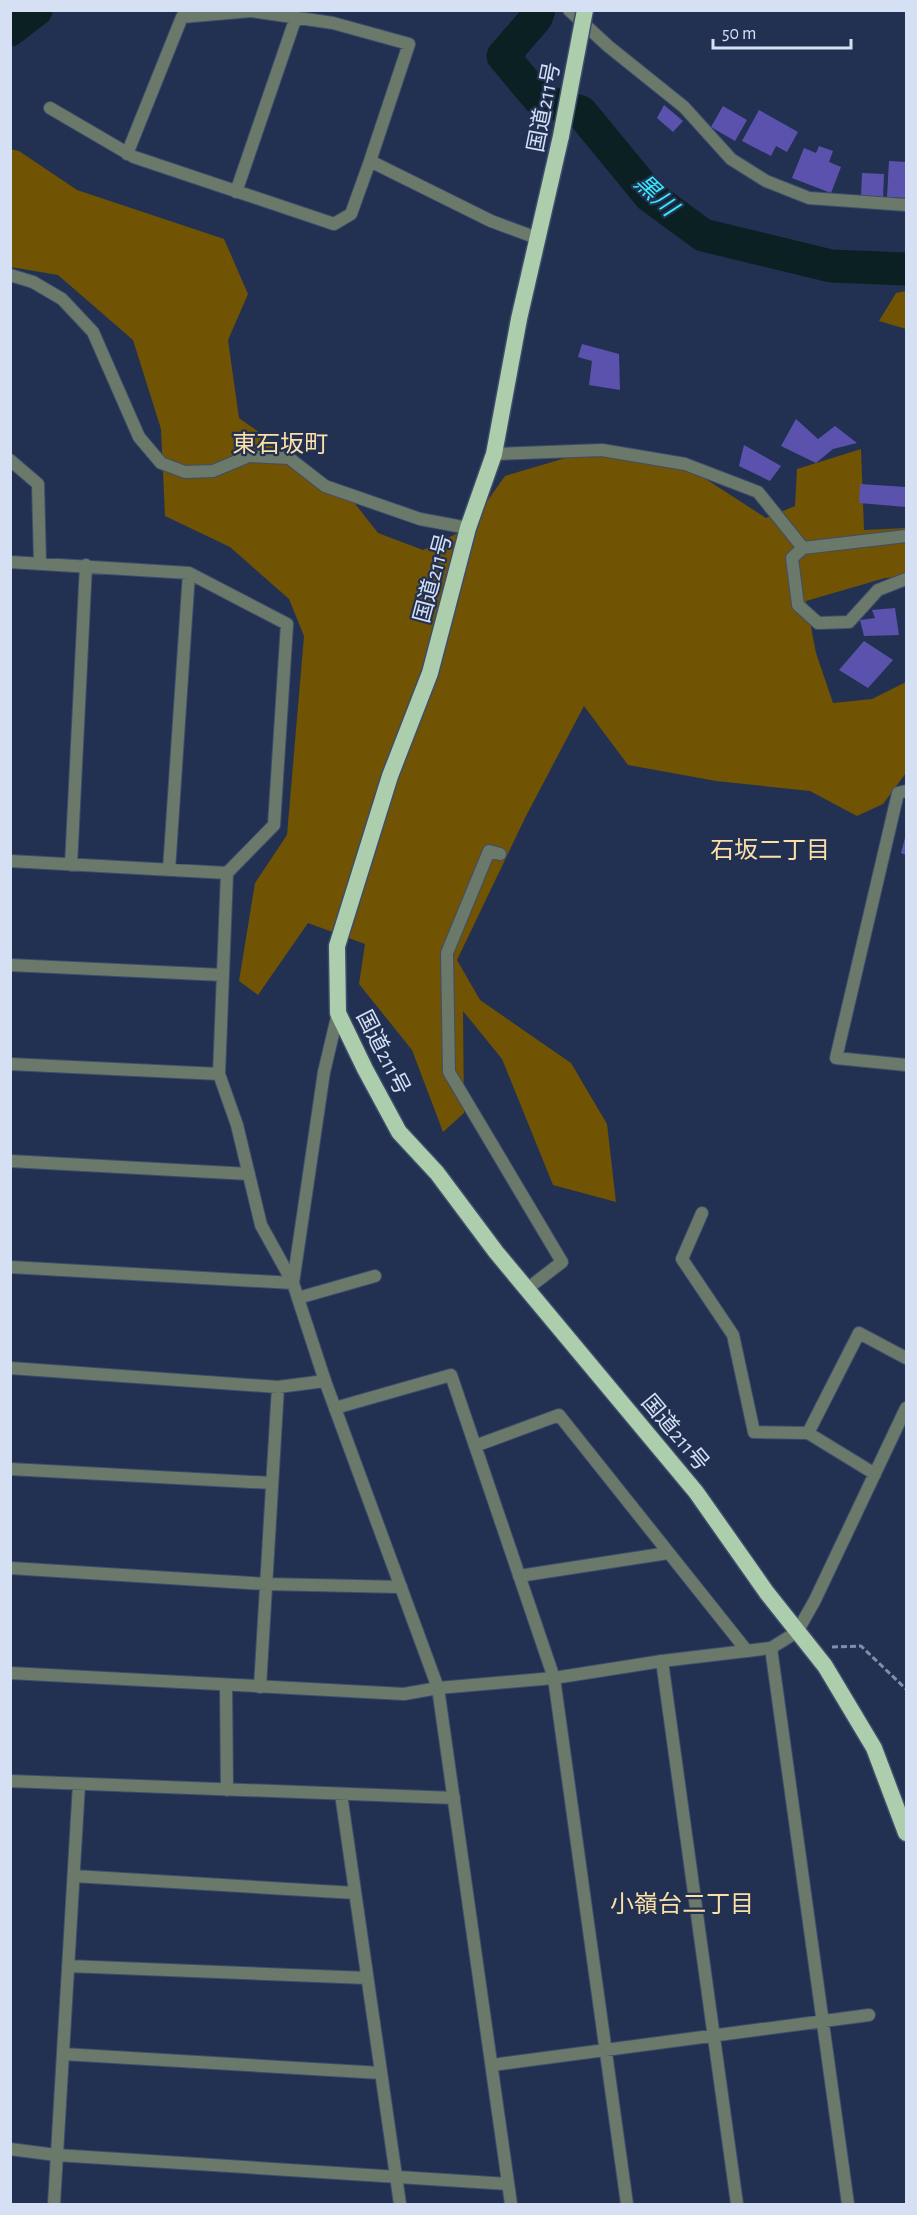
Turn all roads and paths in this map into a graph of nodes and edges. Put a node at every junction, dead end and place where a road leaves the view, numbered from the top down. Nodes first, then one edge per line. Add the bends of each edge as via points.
1 (569, 10) edge
2 (585, 10) edge
3 (296, 17) junction
4 (50, 108) dead end
5 (127, 154) junction
6 (370, 160) junction
7 (236, 192) junction
8 (906, 205) edge
9 (537, 238) junction
10 (10, 275) edge
11 (494, 454) junction
12 (10, 460) edge
13 (468, 528) junction
14 (906, 536) edge
15 (803, 548) junction
16 (10, 562) edge
17 (40, 563) junction
18 (86, 565) junction
19 (189, 573) junction
20 (906, 579) edge
21 (906, 791) edge
22 (500, 854) dead end
23 (10, 861) edge
24 (71, 865) junction
25 (169, 870) junction
26 (227, 873) junction
27 (10, 965) edge
28 (223, 975) junction
29 (338, 1012) junction
30 (10, 1064) edge
31 (906, 1065) edge
32 (219, 1074) junction
33 (10, 1161) edge
34 (249, 1174) junction
35 (702, 1213) dead end
36 (10, 1267) edge
37 (375, 1276) dead end
38 (293, 1283) junction
39 (527, 1289) junction
40 (298, 1298) junction
41 (906, 1358) edge
42 (10, 1368) edge
43 (325, 1381) junction
44 (278, 1387) junction
45 (335, 1408) junction
46 (906, 1411) edge
47 (808, 1433) junction
48 (475, 1446) junction
49 (10, 1469) edge
50 (875, 1474) junction
51 (272, 1483) junction
52 (668, 1553) junction
53 (10, 1568) edge
54 (519, 1576) junction
55 (266, 1584) junction
56 (401, 1587) junction
57 (797, 1632) junction
58 (810, 1647) junction
59 (771, 1648) junction
60 (747, 1651) junction
61 (662, 1661) junction
62 (10, 1673) edge
63 (554, 1678) junction
64 (226, 1685) junction
65 (260, 1687) junction
66 (438, 1688) junction
67 (906, 1689) edge
68 (10, 1781) edge
69 (79, 1784) junction
70 (227, 1790) junction
71 (341, 1794) junction
72 (454, 1798) junction
73 (906, 1833) edge
74 (74, 1876) junction
75 (355, 1893) junction
76 (68, 1966) junction
77 (367, 1978) junction
78 (870, 2015) dead end
79 (822, 2021) junction
80 (714, 2036) junction
81 (606, 2050) junction
82 (63, 2054) junction
83 (492, 2065) junction
84 (381, 2073) junction
85 (10, 2149) edge
86 (56, 2155) junction
87 (396, 2176) junction
88 (508, 2184) junction
89 (54, 2205) edge
90 (400, 2205) edge
91 (511, 2205) edge
92 (627, 2205) edge
93 (737, 2205) edge
94 (848, 2205) edge

1 - 8 street via 684,108 731,159 766,181 809,198
2 - 9 highway, 国道211号, bridge
3 - 5 street via 251,11 183,17
3 - 6 street via 409,44
3 - 7 street
4 - 5 street
5 - 7 street
6 - 7 street via 351,214 334,224
6 - 9 street via 491,222
9 - 11 highway, 国道211号
10 - 13 street via 33,282 62,299 93,332 139,437 160,463 185,472 213,471 249,456 289,458 325,486 420,519
11 - 13 highway, 国道211号
11 - 15 street via 602,450 685,464 758,492
12 - 17 street via 38,484
13 - 29 highway, 国道211号 via 430,673 390,776 337,946
14 - 15 street
15 - 20 street via 792,558 798,605 818,623 849,622 878,590
16 - 17 street
17 - 18 street
18 - 19 street
18 - 24 street
19 - 25 street
19 - 26 street via 287,624 274,825
21 - 31 street via 898,793 837,1058
22 - 39 street via 489,852 447,953 449,1072 562,1262
23 - 24 street
24 - 25 street
25 - 26 street
26 - 28 street
27 - 28 street
28 - 32 street
29 - 38 street via 324,1072
29 - 39 highway, 国道211号 via 399,1132 437,1173
30 - 32 street
32 - 34 street
33 - 34 street
34 - 38 street via 261,1225
35 - 47 street via 682,1259 733,1335 754,1432
36 - 38 street
37 - 40 street
38 - 40 street
39 - 57 highway, 国道211号 via 696,1492
40 - 43 street
41 - 47 street via 859,1333
42 - 44 street
43 - 44 street
43 - 45 street
44 - 51 street
45 - 48 street via 451,1375
45 - 56 street
46 - 50 street
47 - 50 street
48 - 52 street via 559,1415
48 - 54 street
49 - 51 street
50 - 57 street
51 - 55 street
52 - 54 street
52 - 60 street
53 - 55 street
54 - 63 street
55 - 56 street
55 - 65 street
56 - 66 street
57 - 58 highway, 国道211号
57 - 59 street
58 - 67 path via 861,1646
58 - 73 highway, 国道211号 via 874,1748
59 - 60 street
59 - 79 street
60 - 61 street
61 - 63 street
61 - 80 street
62 - 64 street
63 - 66 street
63 - 81 street
64 - 65 street
64 - 70 street
65 - 66 street via 404,1694
66 - 72 street
68 - 69 street
69 - 70 street
69 - 74 street
70 - 71 street
71 - 72 street
71 - 75 street
72 - 83 street
74 - 75 street
74 - 76 street
75 - 77 street
76 - 77 street
76 - 82 street
77 - 84 street
78 - 79 street
79 - 80 street
79 - 94 street
80 - 81 street
80 - 93 street
81 - 83 street
81 - 92 street
82 - 84 street
82 - 86 street
83 - 88 street
84 - 87 street
85 - 86 street
86 - 87 street
86 - 89 street
87 - 88 street
87 - 90 street
88 - 91 street

